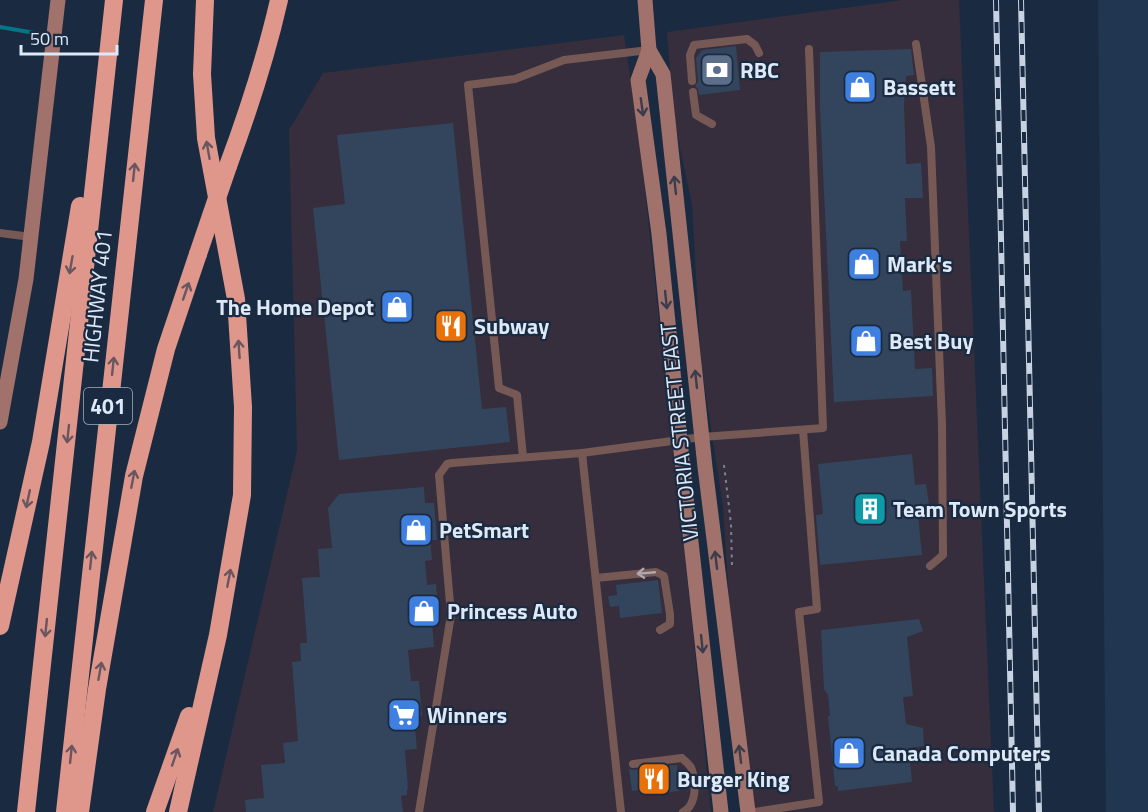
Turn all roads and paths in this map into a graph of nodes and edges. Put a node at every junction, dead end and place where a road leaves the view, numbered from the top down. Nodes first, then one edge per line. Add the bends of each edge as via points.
1 (58, 0) edge
2 (113, 0) edge
3 (154, 0) edge
4 (205, 0) edge
5 (279, 0) edge
6 (645, 0) edge
7 (916, 44) dead end
8 (809, 49) dead end
9 (649, 50) junction
10 (759, 53) dead end
11 (692, 81) dead end
12 (693, 92) dead end
13 (712, 124) dead end
14 (0, 233) edge
15 (31, 237) junction
16 (0, 422) edge
17 (803, 430) junction
18 (702, 437) junction
19 (680, 440) junction
20 (582, 453) junction
21 (524, 457) junction
22 (930, 566) dead end
23 (596, 578) junction
24 (0, 626) edge
25 (660, 630) dead end
26 (218, 635) junction
27 (633, 764) dead end
28 (783, 810) edge
29 (26, 812) edge
30 (65, 812) edge
31 (80, 812) edge
32 (155, 812) edge
33 (177, 812) edge
34 (418, 812) edge
35 (621, 812) edge
36 (683, 812) edge
37 (721, 812) edge
38 (748, 812) edge
39 (755, 812) edge

1 - 15 main road
2 -> 24 highway via 41,441
2 -> 29 highway, HIGHWAY 401 / 401
30 -> 3 highway, HIGHWAY 401 / 401
26 -> 4 highway via 242,495 243,407 236,299 206,138 202,74
31 -> 5 highway, bridge via 134,476 166,349 268,45
6 - 9 main road, VICTORIA STREET EAST
7 - 22 lane via 931,147 942,423 943,555
8 - 17 lane via 823,428
18 -> 9 main road, VICTORIA STREET EAST via 663,74
9 -> 19 main road, VICTORIA STREET EAST via 638,80 659,234
9 - 21 lane via 564,60 515,79 468,85 500,388 517,395
10 - 11 lane via 747,39 694,45 690,55
12 - 13 lane via 696,115
14 - 15 lane
15 - 16 main road
17 - 18 lane
17 - 28 lane via 817,609 799,612 819,802
18 - 19 lane
38 -> 18 main road, VICTORIA STREET EAST
19 - 20 lane
19 -> 37 main road, VICTORIA STREET EAST
20 - 21 lane
20 - 23 lane
21 - 34 lane via 452,462 439,475 451,615
25 -> 23 lane via 670,624 664,576 656,573
23 - 35 lane
32 -> 26 highway
26 - 33 highway
27 - 36 lane via 682,758 692,768 694,798
28 - 39 lane

